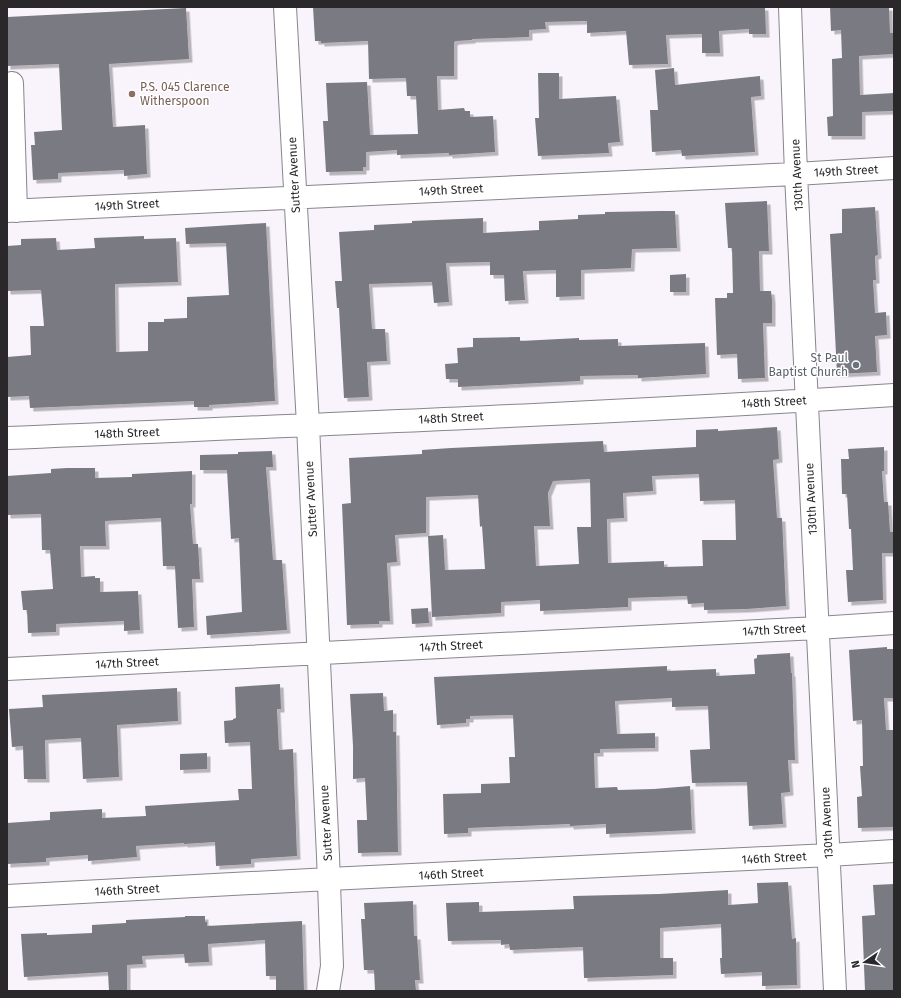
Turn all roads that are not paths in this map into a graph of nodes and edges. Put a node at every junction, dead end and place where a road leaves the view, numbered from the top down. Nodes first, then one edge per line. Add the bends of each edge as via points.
1 (285, 7) edge
2 (790, 7) edge
3 (12, 83) dead end
4 (894, 168) edge
5 (796, 174) junction
6 (296, 197) junction
7 (11, 211) edge
8 (894, 395) edge
9 (807, 401) junction
10 (308, 425) junction
11 (7, 438) edge
12 (894, 623) edge
13 (818, 628) junction
14 (318, 653) junction
15 (7, 669) edge
16 (894, 850) edge
17 (829, 855) junction
18 (329, 879) junction
19 (7, 896) edge
20 (328, 991) edge
21 (835, 991) edge

1 - 6 street, Sutter Avenue
2 - 5 street, 130th Avenue
3 - 7 street
4 - 5 street, 149th Street
5 - 6 street, 149th Street
5 - 9 street, 130th Avenue
6 - 7 street, 149th Street
6 - 10 street, Sutter Avenue
8 - 9 street, 148th Street
9 - 10 street, 148th Street
9 - 13 street, 130th Avenue
10 - 11 street, 148th Street
10 - 14 street, Sutter Avenue
12 - 13 street, 147th Street
13 - 14 street, 147th Street
13 - 17 street, 130th Avenue
14 - 15 street, 147th Street
14 - 18 street, Sutter Avenue
16 - 17 street, 146th Street
17 - 18 street, 146th Street
17 - 21 street, 130th Avenue
18 - 19 street, 146th Street
18 - 20 street, Sutter Avenue via 332,966

